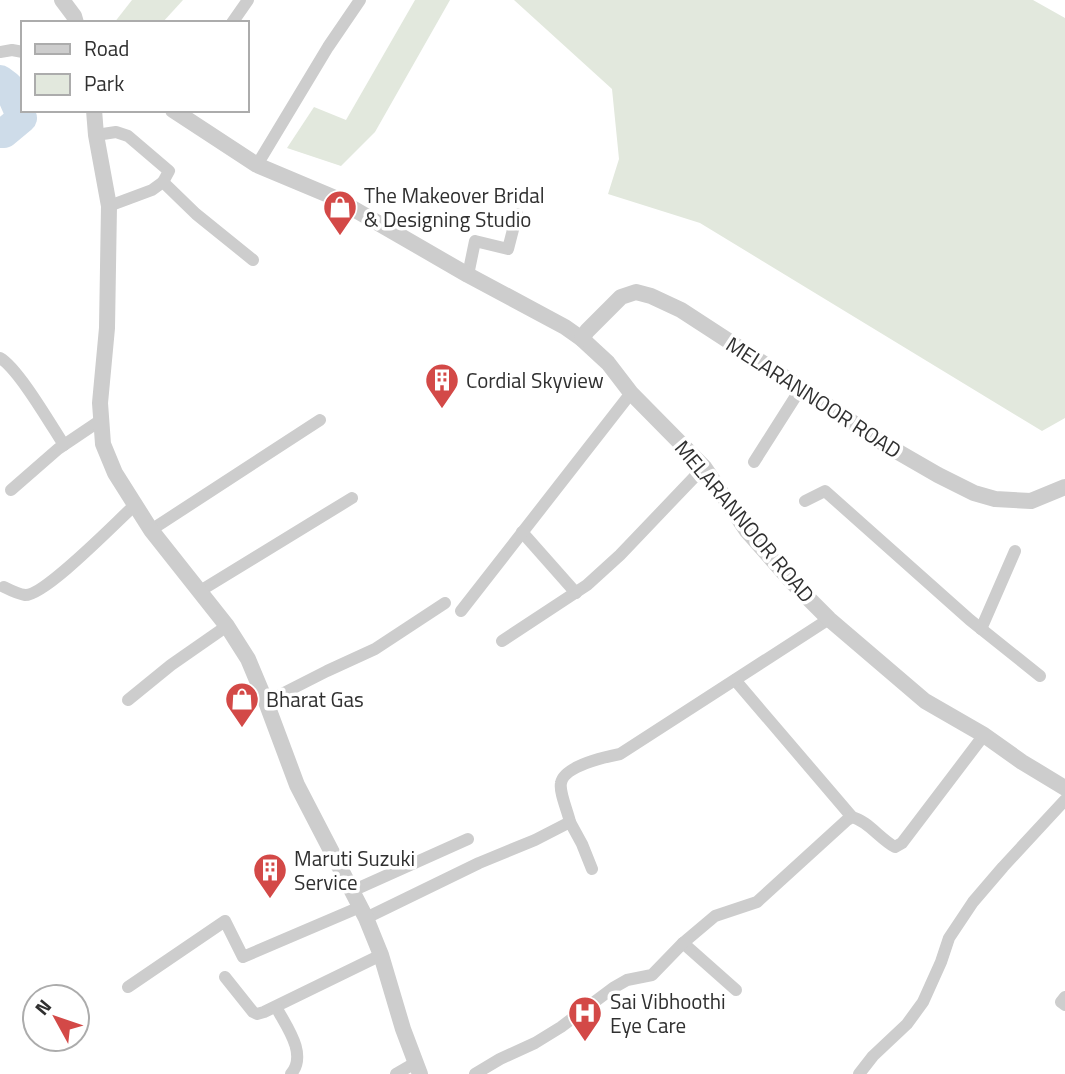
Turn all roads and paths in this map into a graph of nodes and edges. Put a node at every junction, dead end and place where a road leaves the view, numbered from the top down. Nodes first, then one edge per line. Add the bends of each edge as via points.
1 (62, 0) edge
2 (248, 0) edge
3 (360, 0) edge
4 (75, 21) edge
5 (233, 21) edge
6 (0, 52) edge
7 (21, 52) edge
8 (94, 112) edge
9 (176, 112) edge
10 (96, 135) junction
11 (257, 165) junction
12 (163, 181) junction
13 (109, 206) junction
14 (517, 214) dead end
15 (253, 260) dead end
16 (468, 275) junction
17 (582, 340) junction
18 (0, 358) edge
19 (801, 388) junction
20 (631, 393) junction
21 (101, 420) junction
22 (320, 420) dead end
23 (64, 445) junction
24 (754, 462) dead end
25 (704, 467) junction
26 (1065, 487) edge
27 (11, 490) dead end
28 (352, 498) dead end
29 (805, 501) dead end
30 (135, 505) junction
31 (151, 530) junction
32 (522, 532) junction
33 (1015, 551) dead end
34 (4, 587) dead end
35 (200, 591) junction
36 (576, 593) junction
37 (445, 603) dead end
38 (461, 611) dead end
39 (829, 620) junction
40 (227, 626) junction
41 (981, 629) junction
42 (502, 641) dead end
43 (1040, 676) dead end
44 (735, 680) junction
45 (128, 700) dead end
46 (266, 702) junction
47 (984, 734) junction
48 (1062, 780) edge
49 (1065, 800) edge
50 (852, 817) junction
51 (570, 822) junction
52 (468, 839) dead end
53 (592, 869) dead end
54 (352, 891) junction
55 (363, 913) junction
56 (683, 943) junction
57 (381, 955) junction
58 (226, 977) dead end
59 (128, 987) dead end
60 (736, 990) dead end
61 (1065, 997) edge
62 (1065, 1005) edge
63 (276, 1006) junction
64 (417, 1069) edge
65 (291, 1074) edge
66 (396, 1074) edge
67 (475, 1074) edge
68 (859, 1074) edge

1 - 4 street
2 - 5 street
3 - 11 street
6 - 7 street
8 - 10 street
9 - 11 street, MELARANNOOR ROAD
10 - 12 street via 116,132 128,136 169,171
10 - 13 street
11 - 16 street, MELARANNOOR ROAD via 333,197
12 - 13 street via 152,190
12 - 15 street
13 - 21 street
14 - 16 street via 508,249 475,241
16 - 17 street, MELARANNOOR ROAD
17 - 19 street, MELARANNOOR ROAD via 621,297 636,292 681,310
17 - 20 street, MELARANNOOR ROAD
18 - 23 street
19 - 24 street
19 - 26 street, MELARANNOOR ROAD via 886,445 974,493 1031,500
20 - 25 street, MELARANNOOR ROAD
20 - 32 street
21 - 23 street
21 - 30 street via 103,444
22 - 31 street
23 - 27 street
25 - 36 street via 620,555
25 - 39 street, MELARANNOOR ROAD via 747,531
28 - 35 street
29 - 41 street via 825,491
30 - 31 street
30 - 34 street via 35,592 25,595
31 - 35 street
32 - 36 street
32 - 38 street
33 - 41 street
35 - 40 street
36 - 42 street
37 - 46 street via 375,649
39 - 44 street
39 - 47 street, MELARANNOOR ROAD via 925,701
40 - 45 street
40 - 46 street via 248,659
41 - 43 street
44 - 50 street
44 - 51 street via 620,754 564,774 560,785
46 - 54 street via 297,785
47 - 48 street, MELARANNOOR ROAD via 1022,762
47 - 50 street via 902,843 895,847
49 - 68 street via 973,902 949,938 923,1002
50 - 56 street via 757,902 715,916
51 - 53 street
51 - 55 street
52 - 54 street
54 - 55 street
55 - 57 street
55 - 59 street via 243,957 225,921
56 - 60 street
56 - 67 street via 652,975 627,980 561,1027
57 - 63 street
57 - 64 street
58 - 63 street via 253,1012
61 - 62 street via 1061,1002
63 - 65 street via 297,1049 298,1061
64 - 66 street

